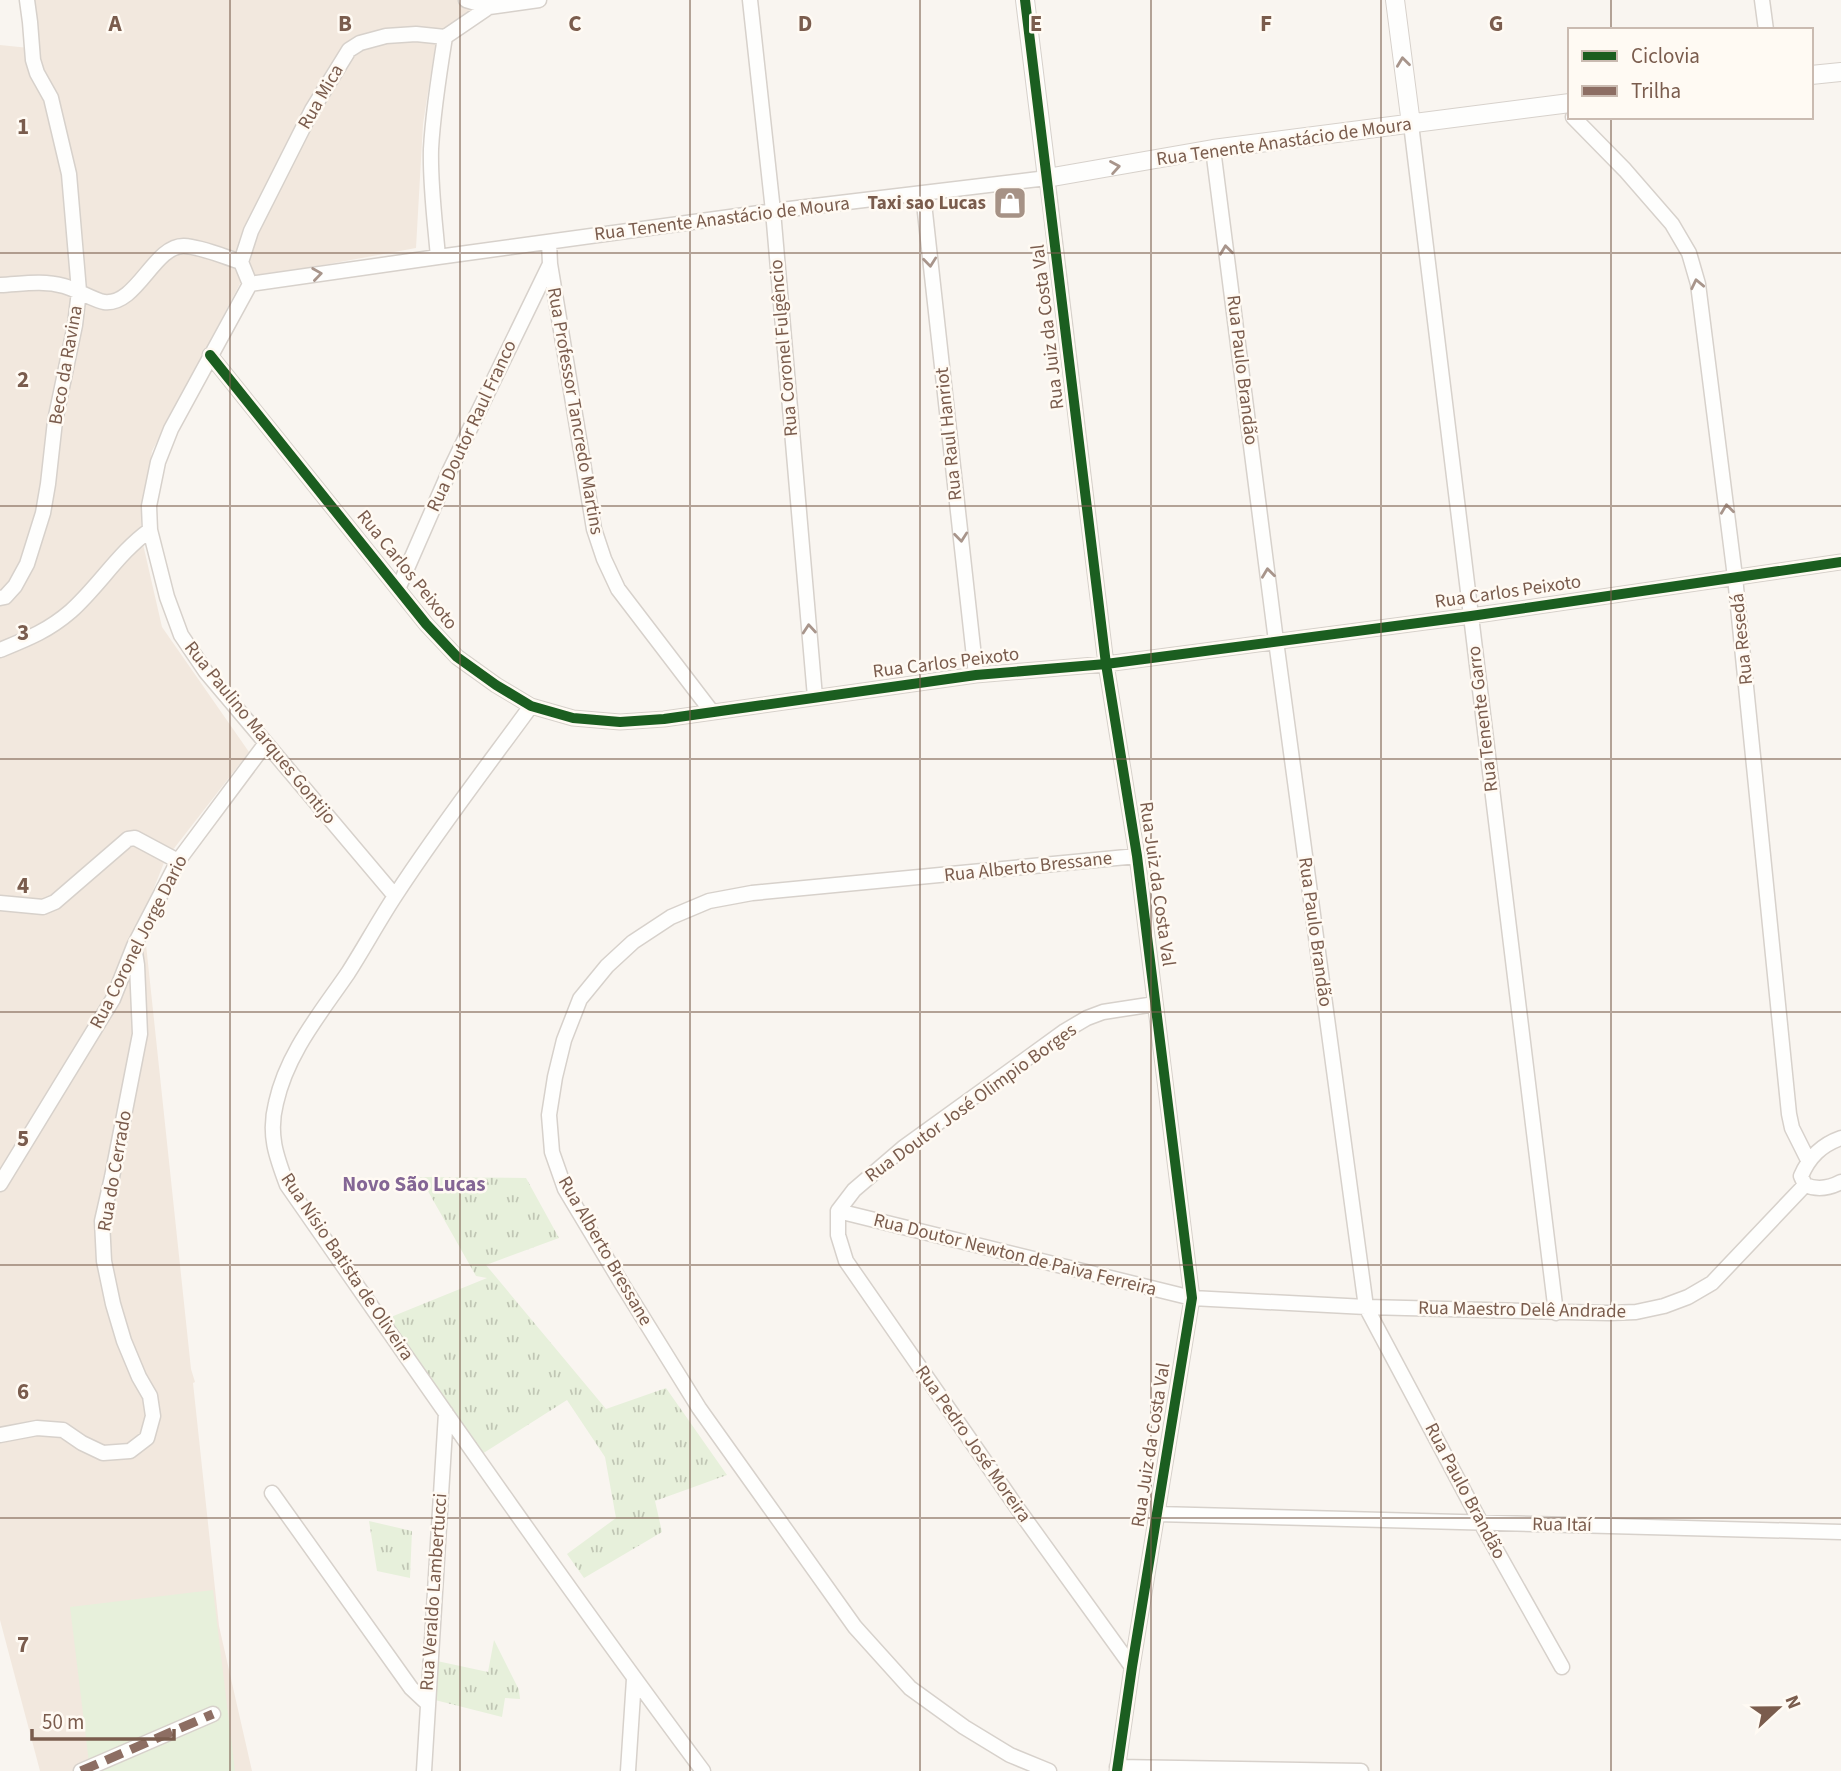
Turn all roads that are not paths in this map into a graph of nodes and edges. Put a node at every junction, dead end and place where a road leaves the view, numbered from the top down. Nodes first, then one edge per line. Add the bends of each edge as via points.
1 (27, 0) edge
2 (466, 0) edge
3 (539, 0) edge
4 (750, 0) edge
5 (1025, 0) edge
6 (1395, 0) edge
7 (1762, 0) edge
8 (489, 7) junction
9 (1766, 28) edge
10 (445, 37) junction
11 (1841, 72) edge
12 (1813, 75) edge
13 (1568, 110) edge
14 (1577, 119) edge
15 (1411, 124) junction
16 (1213, 149) junction
17 (1047, 178) junction
18 (923, 194) junction
19 (772, 211) junction
20 (549, 242) junction
21 (438, 257) junction
22 (242, 262) junction
23 (550, 264) junction
24 (250, 284) junction
25 (0, 285) edge
26 (79, 291) junction
27 (210, 355) junction
28 (150, 530) junction
29 (1841, 562) edge
30 (1735, 577) junction
31 (398, 589) junction
32 (0, 598) edge
33 (1471, 616) junction
34 (1276, 641) junction
35 (0, 650) edge
36 (1106, 664) junction
37 (976, 675) junction
38 (815, 697) junction
39 (531, 706) junction
40 (712, 712) junction
41 (266, 743) junction
42 (1137, 856) junction
43 (178, 861) junction
44 (395, 896) junction
45 (0, 902) edge
46 (134, 946) junction
47 (1155, 1004) junction
48 (1841, 1138) edge
49 (1808, 1160) junction
50 (0, 1184) edge
51 (1840, 1184) edge
52 (1805, 1185) junction
53 (838, 1211) junction
54 (1192, 1298) junction
55 (1366, 1307) junction
56 (1556, 1313) junction
57 (446, 1413) junction
58 (0, 1435) edge
59 (272, 1493) dead end
60 (1157, 1514) junction
61 (1481, 1523) junction
62 (1841, 1532) edge
63 (1132, 1667) junction
64 (1562, 1667) dead end
65 (634, 1679) junction
66 (427, 1703) junction
67 (213, 1714) dead end
68 (1117, 1769) edge
69 (81, 1771) edge
70 (424, 1771) edge
71 (628, 1771) edge
72 (703, 1771) edge
73 (1049, 1771) edge
74 (1361, 1771) edge

1 - 26 street, Beco da Ravina via 33,60 51,98 69,174
2 - 8 street
3 - 8 street
4 - 19 street, Rua Coronel Fulgêncio
5 - 17 street, Rua Juiz da Costa Val
15 -> 6 street, Rua Tenente Garro
7 - 9 street
8 - 10 street
10 - 21 street via 431,152
10 - 22 street, Rua Mica via 386,36 349,50 274,185 251,231
11 - 12 street
13 - 15 street, Rua Tenente Anastácio de Moura
30 -> 14 street, Rua Resedá via 1698,284 1689,253 1672,225
15 - 16 street, Rua Tenente Anastácio de Moura
15 - 33 street, Rua Tenente Garro
17 -> 16 street, Rua Tenente Anastácio de Moura
34 -> 16 street, Rua Paulo Brandão
17 - 18 street, Rua Tenente Anastácio de Moura
17 - 36 street, Rua Juiz da Costa Val
18 - 19 street, Rua Tenente Anastácio de Moura
18 -> 37 street, Rua Raul Hanriot
19 - 20 street, Rua Tenente Anastácio de Moura
38 -> 19 street, Rua Coronel Fulgêncio
20 - 21 street, Rua Tenente Anastácio de Moura
20 - 23 street, Rua Professor Tancredo Martins
24 -> 21 street, Rua Tenente Anastácio de Moura
22 - 24 street
22 - 26 street via 183,246 172,249 124,298 104,303
23 - 31 street, Rua Doutor Raul Franco
23 - 40 street, Rua Professor Tancredo Martins via 594,529 604,559 618,589
24 - 27 street, Rua Paulino Marques Gontijo
25 - 26 street via 46,282
26 - 32 street, Beco da Ravina via 43,513 27,564 15,586
27 - 28 street, Rua Paulino Marques Gontijo via 158,462 149,506
27 - 31 street, Rua Carlos Peixoto
28 - 35 street via 71,611 39,634
28 - 41 street, Rua Paulino Marques Gontijo via 181,635
29 - 30 street, Rua Carlos Peixoto
30 - 33 street, Rua Carlos Peixoto
30 - 49 street, Rua Resedá via 1789,1114
31 - 39 street, Rua Carlos Peixoto via 457,657
33 - 34 street, Rua Carlos Peixoto
33 - 56 street, Rua Tenente Garro
34 - 36 street, Rua Carlos Peixoto
34 - 55 street, Rua Paulo Brandão
36 - 37 street, Rua Carlos Peixoto
36 - 42 street, Rua Juiz da Costa Val
37 - 38 street, Rua Carlos Peixoto
38 - 40 street, Rua Carlos Peixoto
39 - 40 street, Rua Carlos Peixoto via 573,718 620,722
39 - 44 street, Rua Nísio Batista de Oliveira
41 - 43 street, Rua Coronel Jorge Dario
41 - 44 street, Rua Paulino Marques Gontijo
42 - 47 street, Rua Juiz da Costa Val
42 - 73 street, Rua Alberto Bressane via 752,893 709,901 671,916 633,942 580,999 564,1040 549,1115 552,1152 565,1189 699,1408 855,1627 910,1688 1010,1755
43 - 45 street via 135,838 128,839 55,902 43,907
43 - 46 street, Rua Coronel Jorge Dario
44 - 57 street, Rua Nísio Batista de Oliveira via 296,1050 276,1102 272,1128 287,1185
46 - 50 street, Rua Coronel Jorge Dario via 113,999
46 - 58 street, Rua do Cerrado via 140,1034 102,1221 113,1304 124,1341 150,1396 153,1416 147,1438 130,1451 103,1453 63,1430 37,1428
47 - 53 street, Rua Doutor José Olimpio Borges via 1103,1012 1066,1031 903,1148 854,1190
47 - 54 street, Rua Juiz da Costa Val
48 - 49 street
49 - 52 street via 1801,1176
51 - 52 street via 1812,1189
52 - 56 street, Rua Maestro Delê Andrade via 1712,1283 1688,1297 1636,1312
53 - 54 street, Rua Doutor Newton de Paiva Ferreira
53 - 63 street, Rua Pedro José Moreira via 838,1235 846,1262
54 - 55 street, Rua Maestro Delê Andrade
54 - 60 street, Rua Juiz da Costa Val
55 - 56 street, Rua Maestro Delê Andrade
55 - 61 street, Rua Paulo Brandão
57 - 65 street, Rua Nísio Batista de Oliveira
57 - 66 street, Rua Veraldo Lambertucci
59 - 66 street via 411,1688
60 - 61 street, Rua Itaí
60 - 63 street, Rua Juiz da Costa Val
61 - 62 street, Rua Itaí
61 - 64 street, Rua Paulo Brandão
63 - 68 street, Rua Juiz da Costa Val
65 - 71 street
65 - 72 street, Rua Nísio Batista de Oliveira
66 - 70 street, Rua Veraldo Lambertucci
67 - 69 street
68 - 74 street

